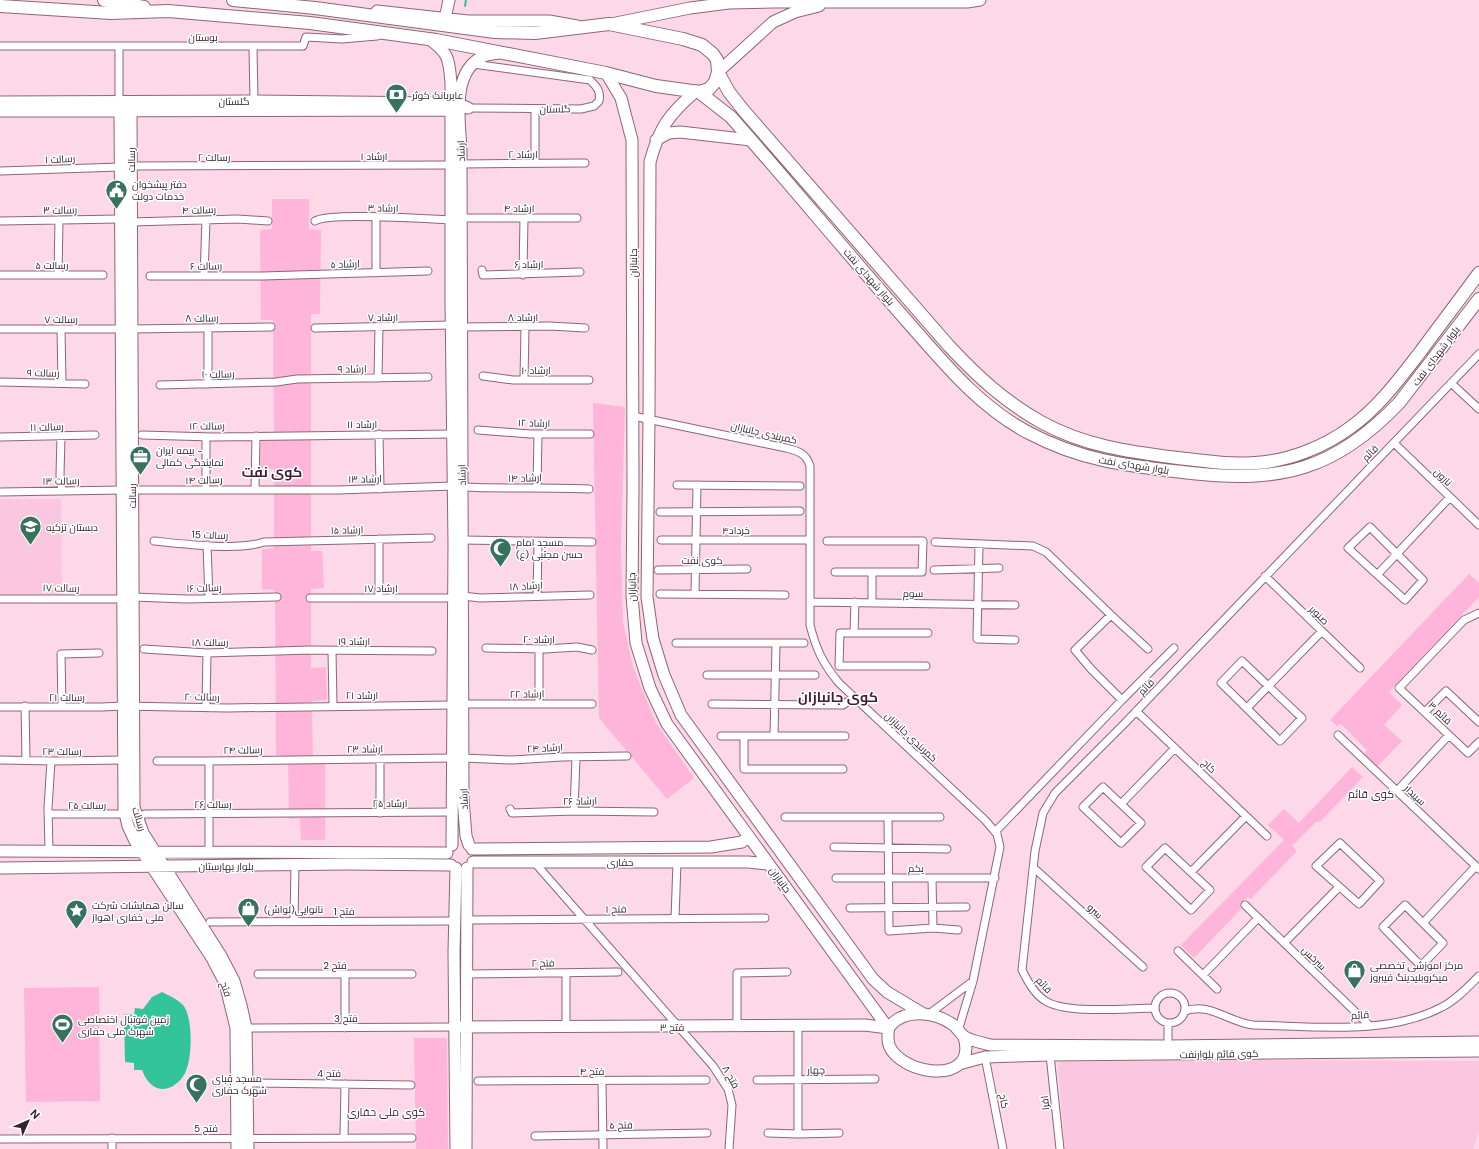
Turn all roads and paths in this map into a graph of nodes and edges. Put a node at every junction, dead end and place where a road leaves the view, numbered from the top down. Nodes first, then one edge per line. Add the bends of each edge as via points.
1 (104, 0) edge
2 (234, 0) edge
3 (449, 0) edge
4 (980, 0) edge
5 (833, 2) junction
6 (0, 6) edge
7 (320, 9) junction
8 (168, 11) junction
9 (445, 18) junction
10 (609, 24) junction
11 (581, 27) junction
12 (399, 34) junction
13 (427, 38) junction
14 (0, 46) edge
15 (253, 46) junction
16 (119, 47) junction
17 (499, 53) junction
18 (474, 64) junction
19 (718, 72) junction
20 (606, 73) junction
21 (698, 92) junction
22 (254, 100) junction
23 (0, 102) edge
24 (218, 106) junction
25 (458, 107) junction
26 (123, 108) junction
27 (535, 110) junction
28 (0, 111) edge
29 (656, 140) junction
30 (751, 140) junction
31 (536, 163) junction
32 (585, 163) dead end
33 (456, 165) junction
34 (126, 166) junction
35 (297, 166) joint
36 (0, 171) edge
37 (376, 217) junction
38 (524, 218) junction
39 (578, 218) dead end
40 (456, 219) junction
41 (60, 220) junction
42 (206, 220) junction
43 (268, 220) dead end
44 (0, 221) edge
45 (126, 221) junction
46 (315, 221) dead end
47 (482, 270) dead end
48 (428, 271) dead end
49 (580, 272) dead end
50 (376, 273) junction
51 (1479, 273) edge
52 (58, 274) junction
53 (523, 274) junction
54 (0, 275) edge
55 (103, 275) dead end
56 (150, 276) dead end
57 (204, 276) junction
58 (263, 276) joint
59 (1479, 299) edge
60 (456, 326) junction
61 (271, 327) dead end
62 (379, 327) junction
63 (525, 327) junction
64 (61, 328) junction
65 (316, 328) dead end
66 (585, 328) dead end
67 (0, 329) edge
68 (127, 329) junction
69 (208, 329) junction
70 (456, 354) junction
71 (1479, 354) edge
72 (483, 376) dead end
73 (428, 377) dead end
74 (378, 378) junction
75 (524, 380) junction
76 (589, 380) dead end
77 (0, 382) edge
78 (276, 382) joint
79 (62, 383) junction
80 (1451, 383) junction
81 (85, 384) dead end
82 (208, 384) junction
83 (160, 385) dead end
84 (1479, 409) edge
85 (633, 416) junction
86 (649, 418) junction
87 (478, 430) dead end
88 (379, 434) junction
89 (453, 434) junction
90 (538, 434) junction
91 (590, 434) dead end
92 (94, 435) dead end
93 (61, 436) junction
94 (142, 436) dead end
95 (206, 436) junction
96 (256, 436) junction
97 (272, 436) joint
98 (0, 437) edge
99 (1394, 443) junction
100 (457, 461) junction
101 (677, 485) dead end
102 (697, 485) junction
103 (800, 486) dead end
104 (457, 487) junction
105 (537, 487) junction
106 (255, 489) junction
107 (277, 489) joint
108 (380, 489) junction
109 (589, 489) dead end
110 (127, 490) junction
111 (206, 490) junction
112 (62, 491) junction
113 (0, 492) edge
114 (1450, 497) junction
115 (800, 511) dead end
116 (660, 512) dead end
117 (696, 512) junction
118 (1479, 525) edge
119 (431, 538) dead end
120 (379, 540) junction
121 (462, 540) junction
122 (661, 540) dead end
123 (696, 540) junction
124 (810, 540) junction
125 (154, 541) dead end
126 (827, 541) dead end
127 (264, 542) joint
128 (538, 542) junction
129 (592, 542) dead end
130 (935, 542) dead end
131 (207, 545) junction
132 (979, 545) junction
133 (1396, 553) junction
134 (458, 567) junction
135 (978, 568) junction
136 (999, 568) dead end
137 (747, 569) dead end
138 (658, 570) dead end
139 (695, 570) junction
140 (934, 570) dead end
141 (835, 572) dead end
142 (872, 572) junction
143 (1378, 574) junction
144 (1265, 576) junction
145 (660, 594) dead end
146 (695, 594) junction
147 (590, 595) dead end
148 (785, 595) dead end
149 (537, 596) junction
150 (277, 597) dead end
151 (458, 597) junction
152 (128, 598) junction
153 (209, 598) junction
154 (310, 598) dead end
155 (379, 598) junction
156 (0, 599) edge
157 (810, 602) junction
158 (855, 602) junction
159 (872, 603) junction
160 (976, 604) junction
161 (1015, 605) dead end
162 (1479, 613) edge
163 (1111, 614) junction
164 (1322, 631) junction
165 (854, 633) junction
166 (928, 633) dead end
167 (1015, 640) dead end
168 (804, 642) dead end
169 (676, 643) dead end
170 (776, 643) junction
171 (486, 648) dead end
172 (1174, 648) dead end
173 (144, 649) dead end
174 (539, 649) junction
175 (1148, 649) dead end
176 (592, 650) dead end
177 (277, 651) joint
178 (332, 651) junction
179 (432, 651) dead end
180 (99, 653) dead end
181 (207, 653) junction
182 (926, 666) dead end
183 (1360, 668) dead end
184 (707, 675) dead end
185 (776, 675) junction
186 (815, 675) dead end
187 (1268, 686) junction
188 (854, 697) junction
189 (1122, 700) junction
190 (458, 704) junction
191 (540, 704) junction
192 (592, 704) dead end
193 (712, 704) dead end
194 (333, 705) junction
195 (775, 705) junction
196 (26, 706) junction
197 (128, 706) junction
198 (0, 707) edge
199 (62, 707) junction
200 (206, 707) junction
201 (271, 707) joint
202 (1247, 708) junction
203 (1136, 711) junction
204 (1425, 712) junction
205 (1479, 722) edge
206 (1338, 735) dead end
207 (1449, 735) junction
208 (721, 736) dead end
209 (744, 736) junction
210 (774, 736) junction
211 (845, 736) dead end
212 (1479, 742) edge
213 (1175, 748) junction
214 (627, 756) dead end
215 (380, 758) junction
216 (458, 758) junction
217 (576, 758) junction
218 (0, 760) edge
219 (26, 760) junction
220 (123, 760) junction
221 (207, 760) junction
222 (278, 760) joint
223 (51, 761) junction
224 (157, 761) dead end
225 (714, 762) junction
226 (843, 769) dead end
227 (701, 772) junction
228 (1397, 791) junction
229 (1121, 804) junction
230 (510, 808) dead end
231 (574, 811) junction
232 (453, 812) junction
233 (654, 812) dead end
234 (380, 813) junction
235 (48, 814) junction
236 (125, 814) junction
237 (209, 814) junction
238 (290, 814) joint
239 (1246, 816) junction
240 (136, 817) junction
241 (785, 817) dead end
242 (888, 817) junction
243 (940, 817) dead end
244 (995, 832) junction
245 (748, 836) junction
246 (1267, 836) dead end
247 (471, 847) junction
248 (834, 847) dead end
249 (888, 848) junction
250 (450, 849) junction
251 (947, 849) dead end
252 (0, 851) edge
253 (49, 851) junction
254 (142, 851) junction
255 (209, 851) junction
256 (154, 852) junction
257 (677, 862) junction
258 (536, 863) junction
259 (768, 864) junction
260 (164, 866) junction
261 (295, 866) junction
262 (462, 866) junction
263 (152, 867) junction
264 (0, 868) edge
265 (1034, 868) junction
266 (1477, 868) edge
267 (1190, 872) junction
268 (836, 878) dead end
269 (888, 878) junction
270 (932, 878) junction
271 (995, 878) junction
272 (1339, 887) junction
273 (1245, 905) dead end
274 (888, 907) junction
275 (931, 907) junction
276 (966, 907) dead end
277 (850, 908) dead end
278 (765, 918) dead end
279 (1258, 918) junction
280 (675, 919) junction
281 (461, 920) junction
282 (585, 920) junction
283 (294, 921) junction
284 (210, 922) dead end
285 (1423, 923) junction
286 (933, 928) junction
287 (958, 930) dead end
288 (1284, 943) junction
289 (1178, 951) dead end
290 (1143, 967) dead end
291 (618, 972) dead end
292 (787, 972) dead end
293 (566, 973) junction
294 (258, 974) dead end
295 (345, 974) junction
296 (412, 974) dead end
297 (467, 974) junction
298 (1203, 975) junction
299 (1479, 976) edge
300 (973, 981) junction
301 (1217, 989) dead end
302 (1154, 1008) junction
303 (1185, 1011) junction
304 (925, 1014) junction
305 (1168, 1023) junction
306 (798, 1025) junction
307 (1370, 1025) junction
308 (737, 1026) junction
309 (455, 1027) junction
310 (566, 1027) junction
311 (679, 1027) junction
312 (241, 1028) junction
313 (345, 1028) junction
314 (467, 1028) junction
315 (888, 1028) junction
316 (961, 1034) junction
317 (1479, 1042) edge
318 (1168, 1050) junction
319 (1479, 1051) edge
320 (1050, 1055) junction
321 (985, 1057) junction
322 (959, 1064) junction
323 (875, 1079) dead end
324 (706, 1080) dead end
325 (757, 1080) dead end
326 (798, 1080) junction
327 (478, 1081) dead end
328 (602, 1081) junction
329 (247, 1083) junction
330 (345, 1084) junction
331 (411, 1085) dead end
332 (768, 1133) dead end
333 (839, 1133) dead end
334 (707, 1134) dead end
335 (798, 1134) junction
336 (603, 1135) junction
337 (535, 1136) dead end
338 (344, 1137) junction
339 (112, 1138) junction
340 (412, 1138) dead end
341 (0, 1139) edge
342 (242, 1143) edge
343 (112, 1149) edge
344 (456, 1149) edge
345 (466, 1149) edge
346 (603, 1149) edge
347 (728, 1149) edge
348 (1003, 1149) edge
349 (1060, 1149) edge

1 - 8 main road
2 - 7 main road, بلوار شهدای نفت
3 - 9 street
4 - 5 street
5 - 10 street via 730,3
5 - 19 street via 795,12 773,22
6 - 8 main road via 111,13
7 - 9 street
7 - 11 main road, بلوار شهدای نفت via 495,32 535,33
8 - 12 main road via 310,23
9 - 11 street via 500,22 549,21
10 - 11 main road, بلوار شهدای نفت
10 - 19 main road, بلوار شهدای نفت via 683,38 702,45 717,60
12 - 13 main road
12 - 15 street, بوستان via 342,40 306,37 303,46
13 - 17 main road
13 - 25 street via 442,48 449,60
14 - 16 street, بوستان
15 - 16 street, بوستان
15 - 22 street
16 - 26 street
17 - 18 street via 484,56
17 - 20 main road
18 - 25 street via 459,90
18 - 27 street, گلستان via 590,80 600,94 599,101 594,106
19 - 21 main road via 715,82 709,89
19 - 51 main road, بلوار شهدای نفت via 744,111 949,346 980,378 1008,402 1041,422 1097,445 1132,453 1211,462 1255,463 1289,456 1322,445 1351,428 1384,397
20 - 21 main road via 656,86
20 - 85 street, جانبازان via 621,98 632,140
21 - 29 street, جانبازان via 674,112 663,125
21 - 30 main road, بلوار شهدای نفت via 731,117
22 - 24 street, گلستان
22 - 25 street, گلستان
23 - 26 street, گلستان
24 - 25 street, گلستان
24 - 26 street, گلستان
24 - 26 street, گلستان
25 - 27 street, گلستان
25 - 33 street, ارشاد
26 - 28 street, گلستان
26 - 34 street, رسالت
27 - 31 street
29 - 30 street via 675,132
29 - 86 street, جانبازان via 650,162
30 - 59 main road, بلوار شهدای نفت via 896,309 977,396 1028,432 1063,449 1108,463 1235,477 1261,477 1280,474 1328,458 1366,435 1399,403
31 - 32 street, ارشاد ۲
31 - 33 street, ارشاد ۲
33 - 35 street, ارشاد ۱
33 - 40 street, ارشاد
34 - 35 street, رسالت ۲
34 - 36 street, رسالت ۱
34 - 45 street, رسالت
37 - 40 street, ارشاد ۳
37 - 46 street, ارشاد ۳ via 319,218
37 - 50 street
38 - 39 street, ارشاد ۴
38 - 40 street, ارشاد ۴
38 - 53 street
40 - 60 street, ارشاد
41 - 44 street, رسالت ۳
41 - 45 street, رسالت ۳
41 - 52 street
42 - 43 street, رسالت ۴
42 - 45 street, رسالت ۴
42 - 57 street
45 - 68 street, رسالت
47 - 53 street, ارشاد ۶ via 483,275
48 - 50 street, ارشاد ۵
49 - 53 street, ارشاد ۶
50 - 58 street, ارشاد ۵
52 - 54 street, رسالت ۵
52 - 55 street, رسالت ۵
56 - 57 street, رسالت ۶
57 - 58 street, رسالت ۶
60 - 62 street, ارشاد ۷
60 - 63 street, ارشاد ۸
60 - 70 street, ارشاد
61 - 69 street, رسالت ۸
62 - 65 street, ارشاد ۷
62 - 74 street
63 - 66 street, ارشاد ۸
63 - 75 street
64 - 67 street, رسالت ۷
64 - 68 street, رسالت ۷
64 - 79 street
68 - 69 street, رسالت ۸
68 - 110 street, رسالت
69 - 82 street
70 - 89 street, ارشاد
70 - 100 street, ارشاد
71 - 80 street, قائم
72 - 75 street, ارشاد ۱۰
73 - 74 street, ارشاد ۹
74 - 78 street, ارشاد ۹ via 297,379
75 - 76 street, ارشاد ۱۰
77 - 79 street, رسالت ۹
78 - 82 street, رسالت ۱۰
79 - 81 street, رسالت ۹
80 - 84 street
80 - 99 street, قائم
82 - 83 street, رسالت ۱۰
85 - 86 street, کمربندی جانبازان
85 - 227 street, جانبازان via 632,596 636,643 650,688 667,724
86 - 124 street, کمربندی جانبازان via 802,452 810,466
86 - 225 street, جانبازان via 646,597 653,638 664,675 681,715
87 - 90 street, ارشاد ۱۲
88 - 89 street, ارشاد ۱۱
88 - 97 street, ارشاد ۱۱
88 - 108 street
89 - 100 street, ارشاد
90 - 91 street, ارشاد ۱۲
90 - 105 street
92 - 93 street, رسالت ۱۱
93 - 98 street, رسالت ۱۱
93 - 112 street
94 - 95 street, رسالت ۱۲
95 - 96 street, رسالت ۱۲
95 - 111 street
96 - 97 street, رسالت ۱۲
96 - 106 street
99 - 114 street, نارون
99 - 144 street, قائم
100 - 104 street, ارشاد
101 - 102 street
102 - 103 street
102 - 117 street
104 - 105 street, ارشاد ۱۴
104 - 108 street, ارشاد ۱۳
104 - 121 street, ارشاد
104 - 134 street, ارشاد
105 - 109 street, ارشاد ۱۴
106 - 107 street, رسالت ۱۴
106 - 111 street, رسالت ۱۴
107 - 108 street, ارشاد ۱۳
110 - 111 street, رسالت ۱۴
110 - 112 street, رسالت ۱۳
110 - 152 street, رسالت
112 - 113 street, رسالت ۱۳
114 - 118 street, نارون
114 - 133 street
115 - 117 street
116 - 117 street
117 - 123 street
119 - 120 street, ارشاد ۱۵
120 - 127 street, ارشاد ۱۵
120 - 155 street
121 - 128 street
121 - 134 street, ارشاد
122 - 123 street, خرداد۴
123 - 124 street, خرداد۴
123 - 139 street
124 - 157 street, کمربندی جانبازان
125 - 131 street, رسالت 15
126 - 142 street via 923,541 922,572
127 - 131 street, رسالت 15 via 254,546
128 - 129 street
128 - 149 street
130 - 132 street
131 - 153 street
132 - 135 street
132 - 163 street via 1033,546 1046,552
133 - 143 street
133 - 143 street via 1423,580 1405,600
133 - 143 street via 1370,527 1348,548
134 - 151 street, ارشاد
135 - 136 street
135 - 140 street
135 - 160 street
137 - 139 street, کوی نفت
138 - 139 street, کوی نفت
139 - 146 street
141 - 142 street
142 - 159 street
144 - 164 street, صنوبر
144 - 203 street, قائم
145 - 146 street
146 - 148 street
147 - 149 street, ارشاد ۱۸
149 - 151 street, ارشاد ۱۸
150 - 153 street, رسالت ۱۶
151 - 155 street, ارشاد ۱۷
151 - 190 street, ارشاد
152 - 153 street, رسالت ۱۶
152 - 156 street, رسالت ۱۷
152 - 197 street, رسالت
154 - 155 street, ارشاد ۱۷
157 - 158 street, سوم
157 - 188 street, کمربندی جانبازان via 810,624 815,644 826,667
158 - 159 street, سوم
158 - 165 street
159 - 160 street, سوم
160 - 161 street, سوم
160 - 167 street via 977,639
162 - 204 street, قائم ۳ via 1464,620 1399,688
163 - 175 street
163 - 189 street via 1075,650
164 - 183 street, صنوبر
164 - 187 street
165 - 166 street
165 - 182 street via 840,633 839,666
168 - 170 street
169 - 170 street
170 - 185 street
171 - 174 street, ارشاد ۲۰
172 - 189 street
173 - 181 street, رسالت ۱۸
174 - 176 street, ارشاد ۲۰ via 577,647
174 - 191 street
177 - 178 street, ارشاد ۱۹
177 - 181 street, رسالت ۱۸
178 - 179 street, ارشاد ۱۹
178 - 194 street
180 - 199 street via 61,654
181 - 200 street
184 - 185 street
185 - 186 street
185 - 195 street
187 - 202 street
187 - 202 street via 1242,661 1220,683
187 - 202 street via 1302,718 1280,741
188 - 195 street via 843,705
188 - 244 street, کمربندی جانبازان
189 - 244 street
190 - 191 street, ارشاد ۲۲
190 - 194 street, ارشاد ۲۱
190 - 216 street, ارشاد
191 - 192 street, ارشاد ۲۲
193 - 195 street
194 - 201 street, ارشاد ۲۱
195 - 210 street
196 - 198 street, رسالت ۲۱
196 - 199 street, رسالت ۲۱
196 - 219 street
197 - 199 street, رسالت ۲۱
197 - 200 street, رسالت ٢٠
197 - 220 street, رسالت
197 - 240 street, رسالت
200 - 201 street, رسالت ٢٠
203 - 213 street, کاج
203 - 265 street, قائم via 1055,793 1043,813
204 - 205 street via 1446,691
204 - 207 street, قائم ۳
206 - 228 street, سپیدار
207 - 212 street, قائم ۳ via 1468,753
207 - 228 street
208 - 209 street
209 - 210 street
209 - 226 street via 744,769
210 - 211 street
213 - 229 street
213 - 239 street, کاج
214 - 217 street, ارشاد ۲۴
215 - 216 street, ارشاد ۲۳
215 - 222 street, ارشاد ۲۳
215 - 234 street
216 - 217 street, ارشاد ۲۴
216 - 232 street, ارشاد
216 - 247 street, ارشاد via 466,836
217 - 231 street
218 - 219 street, رسالت ۲۳
219 - 223 street, رسالت ۲۳
220 - 223 street, رسالت ۲۳
220 - 236 street, رسالت
221 - 222 street, رسالت ۲۴
221 - 224 street, رسالت ۲۴
221 - 237 street
223 - 235 street
225 - 227 street
225 - 304 street, جانبازان via 872,979 887,992
227 - 245 street, جانبازان
228 - 266 street, سپیدار
229 - 229 street via 1141,823 1121,843 1083,807 1103,787
230 - 231 street, ارشاد ۲۶ via 512,814
231 - 233 street, ارشاد ۲۶
232 - 234 street, ارشاد ۲۵
232 - 250 street, ارشاد
234 - 238 street, ارشاد ۲۵
235 - 236 street, رسالت ۲۵
235 - 253 street
236 - 254 street, رسالت via 128,826
237 - 238 street, رسالت ۲۶
237 - 240 street, رسالت ۲۶ via 145,814
237 - 255 street
239 - 246 street, کاج
239 - 267 street
240 - 256 street, رسالت
241 - 242 street
242 - 243 street
242 - 249 street
244 - 271 street via 1000,847
245 - 247 street, حفاری via 742,842 711,846
245 - 259 street, جانبازان
247 - 250 street via 461,842
247 - 262 street via 474,858
248 - 249 street
249 - 251 street
249 - 269 street
250 - 255 street, بلوار بهارستان
250 - 262 street via 448,861
252 - 253 street, بلوار بهارستان
253 - 254 street, بلوار بهارستان
254 - 256 street, بلوار بهارستان
254 - 263 street, فتح
255 - 256 street, بلوار بهارستان
256 - 260 street, فتح
257 - 258 street, حفاری
257 - 259 street, حفاری
257 - 280 street
258 - 262 street, حفاری
258 - 282 street, فتح ۸
259 - 315 street, جانبازان
260 - 261 street, بلوار بهارستان
260 - 263 street, بلوار بهارستان
260 - 312 street, فتح via 234,981 241,1005
261 - 262 street, بلوار بهارستان
261 - 283 street
262 - 281 street
263 - 264 street, بلوار بهارستان
263 - 312 street, فتح via 212,958 225,983
265 - 290 street, سرو
265 - 302 street, قائم via 1022,970 1029,985 1045,1001 1065,1009
266 - 285 street
267 - 267 street via 1210,890 1191,910 1146,867 1164,848
268 - 269 street, یکم
269 - 270 street, یکم
269 - 274 street
270 - 271 street, یکم
270 - 275 street
271 - 300 street
272 - 272 street via 1316,866 1340,842 1380,881 1359,904
272 - 288 street
273 - 279 street, سرخس
274 - 275 street
274 - 277 street
274 - 286 street via 889,931
275 - 276 street
275 - 286 street
278 - 280 street, فتح ۱
279 - 288 street, سرخس
279 - 298 street
280 - 282 street, فتح ۱
281 - 282 street, فتح ۱
281 - 283 street, فتح 1
281 - 297 street
281 - 309 street
282 - 311 street, فتح ۸
283 - 284 street, فتح 1
285 - 285 street via 1443,943 1421,966 1384,927 1405,905
286 - 287 street
288 - 307 street, سرخس
289 - 298 street
291 - 293 street, فتح ۲
292 - 308 street via 737,973
293 - 297 street, فتح ۲
293 - 310 street
294 - 295 street, فتح 2
295 - 296 street, فتح 2
295 - 313 street
297 - 314 street
298 - 301 street
299 - 307 street, قائم via 1443,1007 1424,1016
300 - 304 street
300 - 316 street
302 - 303 street via 1161,995 1171,993 1180,997
302 - 305 street via 1157,1017
303 - 305 street via 1179,1020
303 - 307 street, قائم via 1195,1007 1204,1008 1241,1024 1253,1025
304 - 315 street via 901,1017
304 - 316 street via 938,1016 952,1024
305 - 318 street
306 - 308 street, فتح ۳
306 - 315 street, فتح ۳ via 864,1025
306 - 326 street
308 - 311 street, فتح ۳
309 - 313 street, فتح 3
309 - 314 street, فتح ۳
309 - 344 street
310 - 311 street, فتح ۳
310 - 314 street, فتح ۳
311 - 347 street, فتح ۸ via 713,1066 728,1089 732,1105
312 - 313 street, فتح 3
312 - 329 street, فتح
312 - 342 street, فتح
314 - 345 street
315 - 322 street via 888,1040 894,1052 916,1068 941,1071
316 - 318 street, کوی قائم بلوارنفت via 991,1045
316 - 322 street via 966,1046 965,1056
317 - 318 street, کوی قائم بلوارنفت
318 - 319 street, کوی قائم بلوارنفت
318 - 320 street, کوی قائم بلوارنفت
320 - 321 street, کوی قائم بلوارنفت
320 - 349 street, افرا
321 - 322 street, کوی قائم بلوارنفت
321 - 348 street, کاج
323 - 326 street, چهار
324 - 328 street, فتح ۴
325 - 326 street, چهار
326 - 335 street
327 - 328 street, فتح ۴
328 - 336 street
329 - 330 street, فتح 4
329 - 342 street, فتح
330 - 331 street, فتح 4
330 - 338 street
332 - 335 street
333 - 335 street
334 - 336 street, فتح ۵
336 - 337 street, فتح ۵
336 - 346 street
338 - 340 street, فتح 5
338 - 342 street, فتح 5
339 - 341 street, فتح 5
339 - 342 street, فتح 5
339 - 343 street

